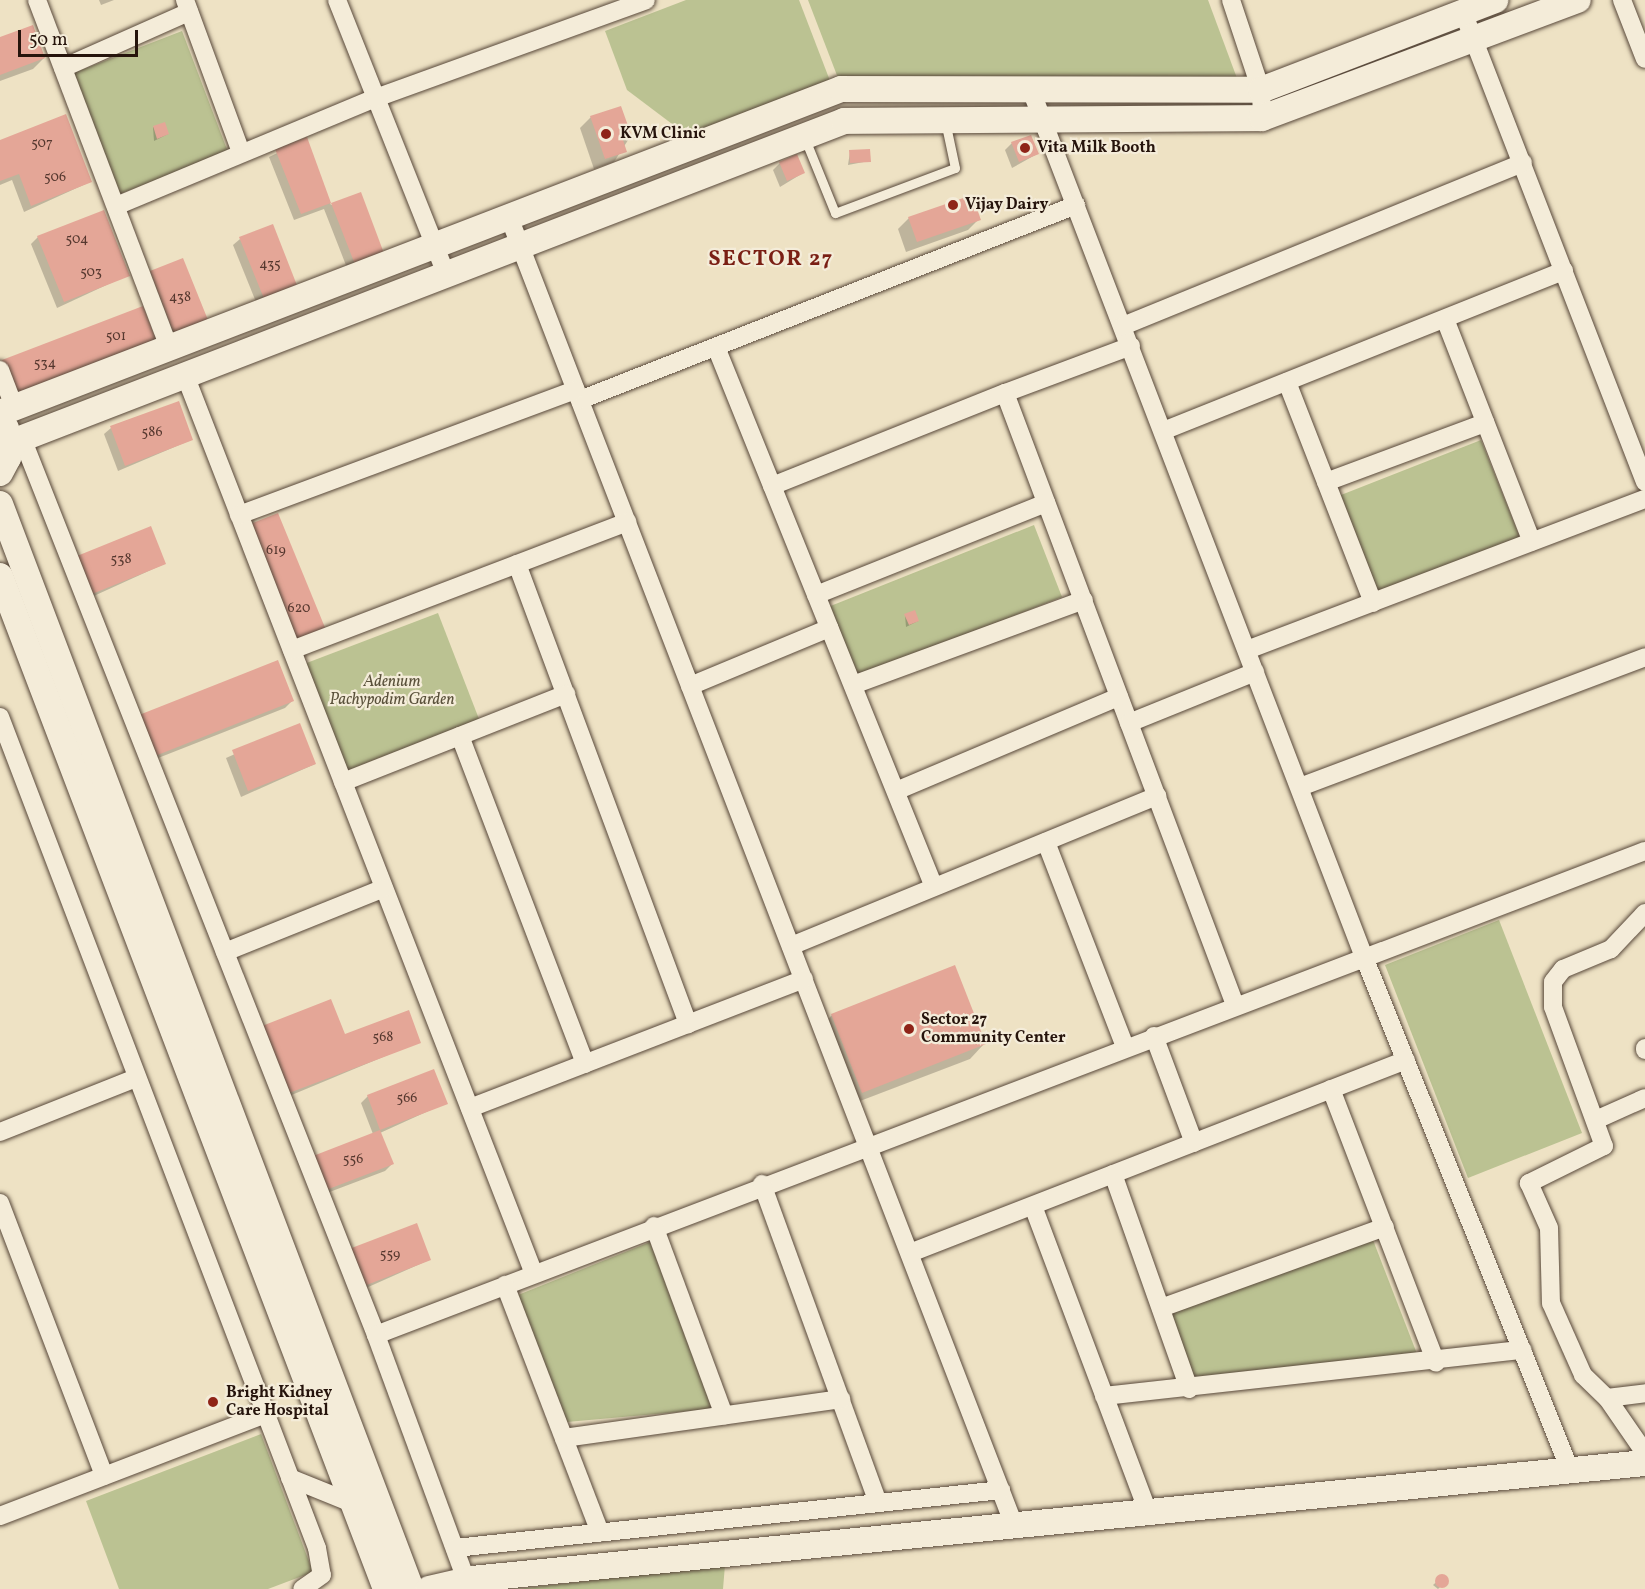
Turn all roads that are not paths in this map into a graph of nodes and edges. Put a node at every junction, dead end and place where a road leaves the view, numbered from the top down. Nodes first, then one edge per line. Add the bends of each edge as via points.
1 (37, 0) edge
2 (337, 0) edge
3 (646, 0) edge
4 (1231, 0) edge
5 (1495, 0) edge
6 (1578, 0) edge
7 (1622, 0) edge
8 (187, 6) edge
9 (611, 6) edge
10 (1463, 12) junction
11 (1474, 40) junction
12 (1645, 59) edge
13 (63, 68) junction
14 (1031, 90) junction
15 (1261, 90) junction
16 (376, 98) junction
17 (1263, 118) junction
18 (1039, 120) junction
19 (945, 121) junction
20 (804, 136) junction
21 (241, 152) junction
22 (1523, 163) junction
23 (1076, 205) junction
24 (116, 206) junction
25 (509, 217) junction
26 (435, 246) junction
27 (520, 246) junction
28 (1564, 272) junction
29 (446, 274) junction
30 (1445, 319) junction
31 (1123, 326) junction
32 (1131, 346) junction
33 (716, 347) junction
34 (169, 348) junction
35 (0, 370) edge
36 (185, 375) junction
37 (1287, 382) junction
38 (1005, 393) junction
39 (578, 395) junction
40 (5, 413) edge
41 (1485, 423) junction
42 (1163, 431) junction
43 (16, 440) junction
44 (0, 473) edge
45 (1326, 482) junction
46 (1645, 482) edge
47 (772, 486) junction
48 (1645, 499) edge
49 (1046, 503) junction
50 (0, 504) edge
51 (239, 515) junction
52 (627, 522) junction
53 (1532, 542) junction
54 (517, 564) junction
55 (0, 576) edge
56 (816, 595) junction
57 (1084, 600) junction
58 (1372, 603) junction
59 (830, 628) junction
60 (292, 650) junction
61 (1247, 650) junction
62 (1645, 657) edge
63 (1255, 672) junction
64 (853, 685) junction
65 (690, 686) junction
66 (566, 694) junction
67 (1119, 697) junction
68 (0, 717) edge
69 (1129, 723) junction
70 (460, 736) junction
71 (343, 782) junction
72 (1300, 787) junction
73 (896, 791) junction
74 (1157, 796) junction
75 (1046, 842) junction
76 (1645, 851) edge
77 (934, 887) junction
78 (384, 888) junction
79 (1645, 913) edge
80 (791, 946) junction
81 (225, 952) junction
82 (1364, 957) junction
83 (804, 979) junction
84 (1235, 1005) junction
85 (688, 1024) junction
86 (1154, 1036) junction
87 (1125, 1047) junction
88 (1406, 1060) junction
89 (585, 1064) junction
90 (136, 1077) junction
91 (1331, 1089) junction
92 (1645, 1098) edge
93 (470, 1108) junction
94 (1598, 1119) junction
95 (0, 1132) edge
96 (868, 1143) junction
97 (1194, 1143) junction
98 (1113, 1174) junction
99 (762, 1184) junction
100 (0, 1206) edge
101 (1033, 1206) junction
102 (654, 1227) junction
103 (1385, 1227) junction
104 (910, 1253) junction
105 (534, 1274) junction
106 (505, 1285) junction
107 (1161, 1308) junction
108 (376, 1335) junction
109 (1522, 1350) junction
110 (1436, 1362) junction
111 (1189, 1389) junction
112 (1645, 1393) edge
113 (1104, 1396) junction
114 (1607, 1398) junction
115 (841, 1399) junction
116 (266, 1414) junction
117 (724, 1415) junction
118 (564, 1438) junction
119 (1645, 1453) edge
120 (1645, 1463) edge
121 (1570, 1470) junction
122 (104, 1476) junction
123 (290, 1478) junction
124 (1001, 1490) junction
125 (878, 1503) junction
126 (354, 1504) junction
127 (1148, 1512) junction
128 (0, 1516) edge
129 (1014, 1525) junction
130 (600, 1532) junction
131 (455, 1548) junction
132 (466, 1580) junction
133 (302, 1589) edge
134 (386, 1589) edge
135 (411, 1589) edge
136 (429, 1589) edge

1 - 13 street
2 - 16 street
3 - 9 street
4 - 15 street
5 - 10 street
6 - 11 street
7 - 12 street
8 - 13 street
8 - 21 street
9 - 16 street
10 - 11 street
10 - 15 street
11 - 17 street
11 - 22 street
13 - 24 street
14 - 15 street
14 - 18 street
14 - 25 street via 842,90
15 - 17 street
16 - 21 street
16 - 26 street
17 - 18 street
18 - 19 street
18 - 23 street
19 - 20 street via 844,121
19 - 20 lane via 955,168 834,213
20 - 27 street
21 - 24 street
22 - 28 street
22 - 31 street
23 - 31 street
23 - 33 street
24 - 34 street
25 - 26 street
25 - 27 street
26 - 29 street
26 - 34 street
27 - 29 street
27 - 39 street
28 - 30 street
28 - 46 street
29 - 36 street
30 - 37 street
30 - 41 street
31 - 32 street
32 - 38 street
32 - 42 street
33 - 39 street
33 - 47 street
34 - 40 street
35 - 40 street
36 - 43 street
36 - 51 street
37 - 42 street
37 - 45 street
38 - 47 street
38 - 49 street
39 - 51 street
39 - 52 street
40 - 43 street
41 - 45 street
41 - 53 street
42 - 61 street
43 - 44 street
43 - 81 street
45 - 58 street
47 - 56 street
48 - 53 street
49 - 56 street
49 - 57 street
50 - 135 street
51 - 60 street
52 - 54 street
52 - 65 street
53 - 58 street
54 - 60 street
54 - 66 street
55 - 126 street
56 - 59 street
57 - 64 street
57 - 67 street
58 - 61 street
59 - 64 street
59 - 65 street
60 - 71 street
61 - 63 street
62 - 72 street
63 - 69 street
63 - 72 street
64 - 73 street
65 - 80 street
66 - 70 street
66 - 85 street
67 - 69 street
67 - 73 street
68 - 90 street
69 - 74 street
70 - 71 street
70 - 89 street
71 - 78 street
72 - 82 street
73 - 77 street
74 - 75 street
74 - 84 street
75 - 77 street
75 - 87 street
76 - 82 street
77 - 80 street
78 - 81 street
78 - 93 street
79 - 94 street via 1611,949 1563,969 1552,982 1553,1007
80 - 83 street
81 - 108 street
82 - 84 street
82 - 88 street
83 - 85 street
83 - 96 street
84 - 86 street
85 - 89 street
86 - 87 street
86 - 97 street
87 - 96 street
88 - 91 street
88 - 109 street
89 - 93 street
90 - 95 street
90 - 116 street
91 - 97 street
91 - 103 street
92 - 94 street
93 - 105 street
94 - 114 street via 1604,1146 1529,1183 1549,1228 1551,1303 1583,1375
96 - 99 street
96 - 104 street
97 - 98 street
98 - 101 street
98 - 107 street
99 - 102 street
99 - 115 street
100 - 122 street
101 - 104 street
101 - 113 street
102 - 105 street
102 - 117 street
103 - 107 street
103 - 110 street
104 - 124 street
105 - 106 street
106 - 108 street
106 - 118 street
107 - 111 street
108 - 131 street
109 - 110 street
109 - 121 street
110 - 111 street
111 - 113 street
112 - 114 street
113 - 127 street
114 - 119 street
115 - 117 street
115 - 125 street
116 - 122 street
116 - 123 street
117 - 118 street
118 - 130 street
120 - 121 street
121 - 127 street
122 - 128 street
123 - 126 street
123 - 133 street via 322,1575
124 - 125 street
124 - 129 street
125 - 130 street
126 - 134 street
127 - 129 street
129 - 132 street
130 - 131 street
131 - 132 street
132 - 136 street

